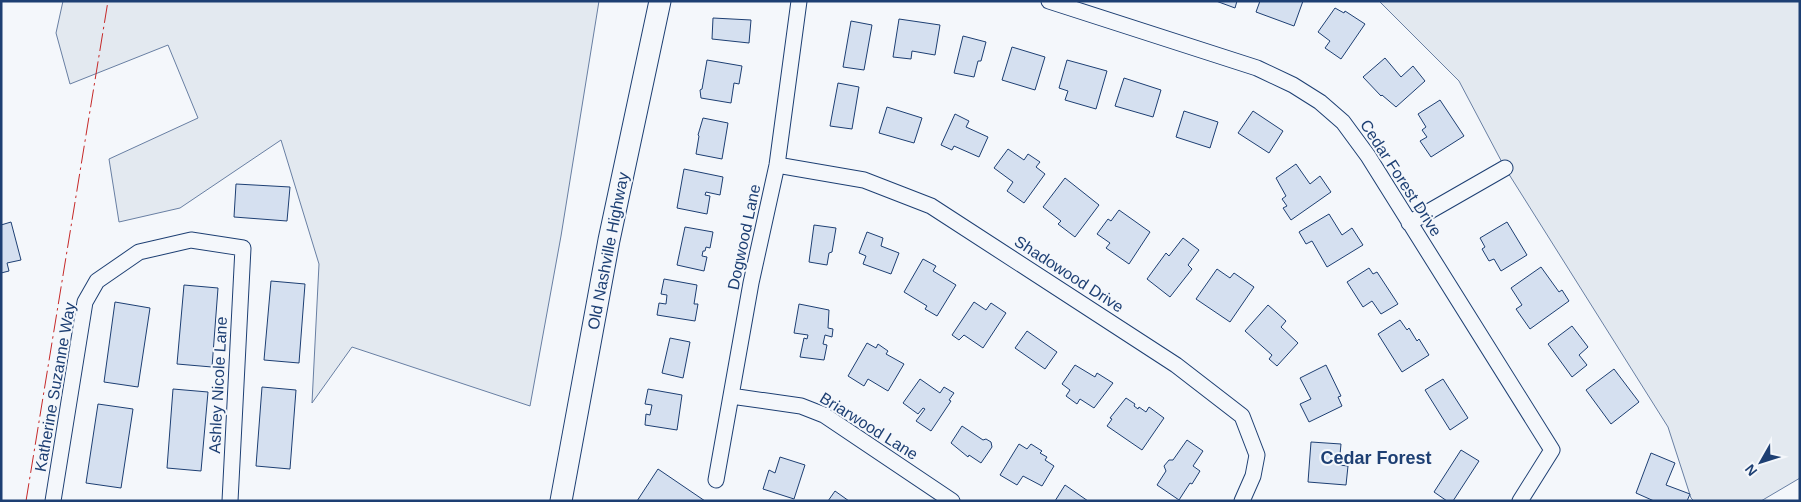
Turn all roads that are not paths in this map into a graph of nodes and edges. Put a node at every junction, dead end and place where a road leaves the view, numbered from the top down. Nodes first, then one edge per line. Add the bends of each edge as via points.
1 (660, 1) edge
2 (799, 1) edge
3 (1048, 1) edge
4 (777, 165) junction
5 (1505, 168) dead end
6 (1409, 223) junction
7 (241, 272) joint
8 (731, 396) junction
9 (716, 480) dead end
10 (53, 501) edge
11 (230, 501) edge
12 (561, 501) edge
13 (952, 501) edge
14 (1242, 501) edge
15 (1520, 501) edge

1 - 12 main road, Old Nashville Highway via 609,240
2 - 4 street, Dogwood Lane
3 - 6 street, Cedar Forest Drive via 1257,68 1293,85 1343,122
4 - 8 street, Dogwood Lane
4 - 14 street, Shadowood Drive via 864,180 931,206 1176,365 1242,416 1257,455 1253,476
5 - 6 street
6 - 15 street, Cedar Forest Drive via 1552,450
7 - 10 street, Katherine Suzanne Way via 243,248 191,240 139,252 97,281 85,302
7 - 11 street, Ashley Nicole Lane
8 - 9 street, Dogwood Lane
8 - 13 street, Briarwood Lane via 801,406 824,415

